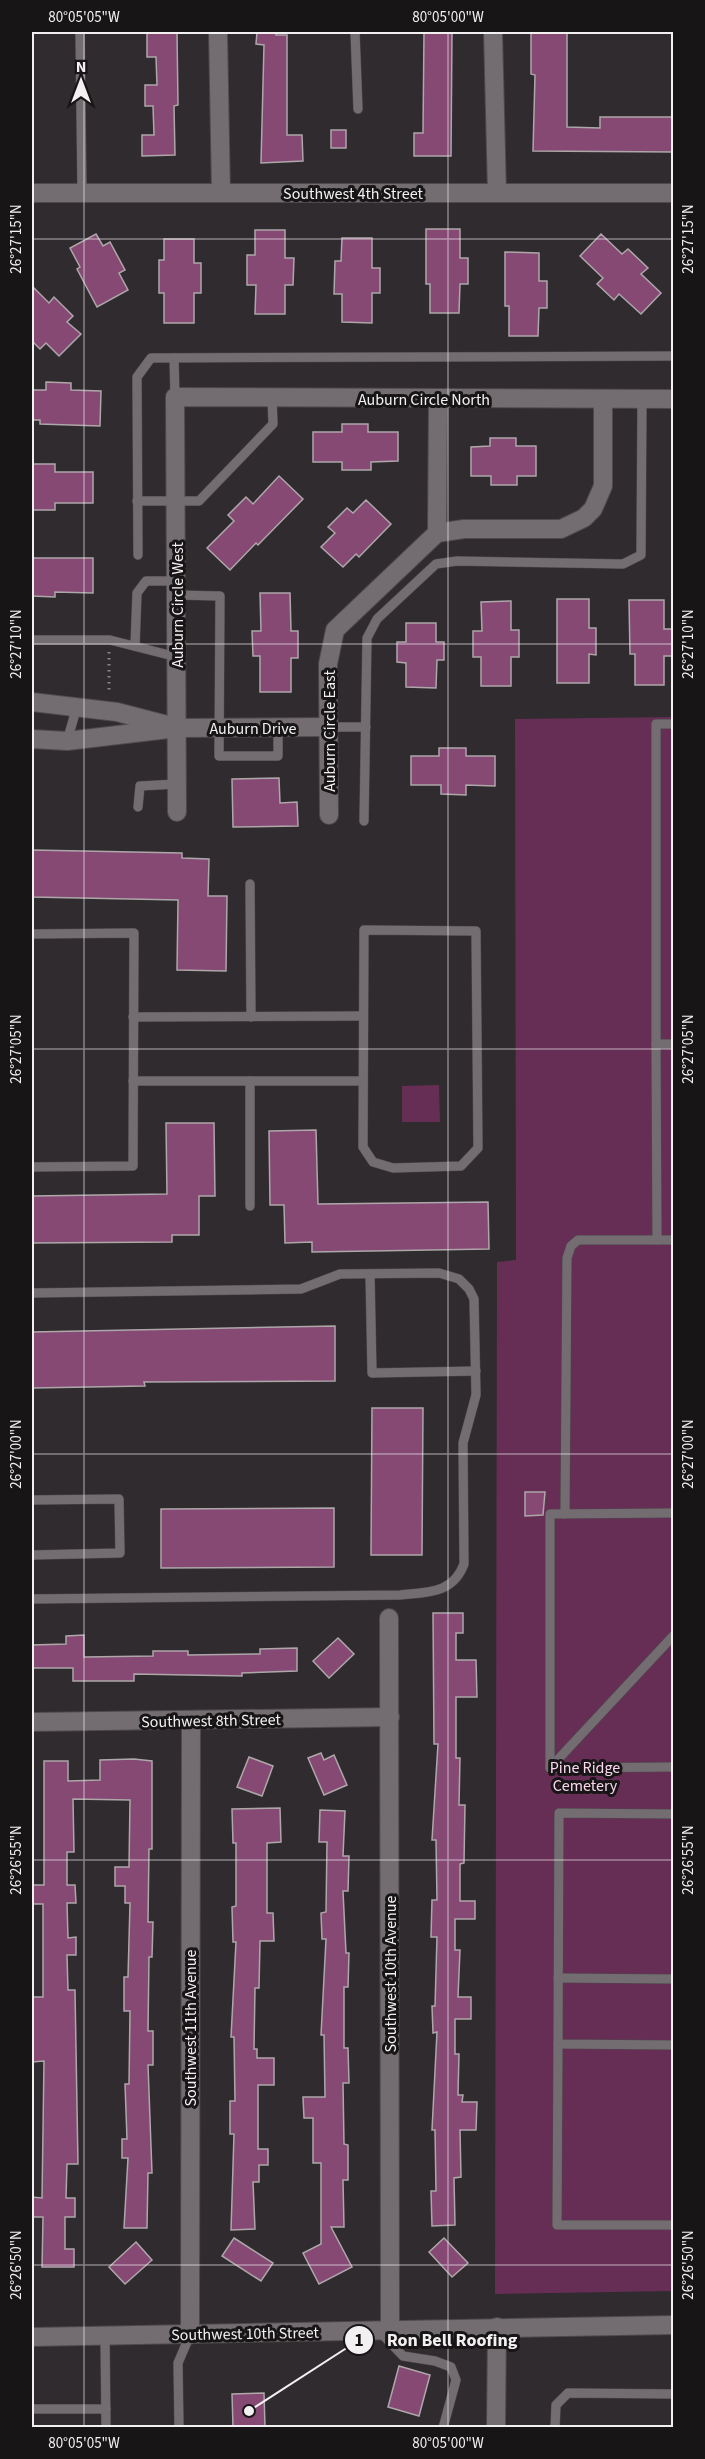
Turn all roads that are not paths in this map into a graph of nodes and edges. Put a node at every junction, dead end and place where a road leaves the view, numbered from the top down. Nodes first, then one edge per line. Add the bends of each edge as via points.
1 (80, 32) edge
2 (218, 32) edge
3 (355, 32) edge
4 (493, 32) edge
5 (358, 109) dead end
6 (32, 193) edge
7 (82, 193) junction
8 (496, 193) junction
9 (674, 193) edge
10 (221, 194) junction
11 (674, 356) edge
12 (174, 358) junction
13 (175, 397) junction
14 (272, 398) junction
15 (438, 399) junction
16 (603, 399) junction
17 (642, 399) junction
18 (674, 399) edge
19 (137, 501) junction
20 (176, 501) junction
21 (437, 533) junction
22 (138, 555) dead end
23 (177, 588) junction
24 (32, 640) edge
25 (135, 646) junction
26 (177, 657) junction
27 (32, 702) edge
28 (71, 704) junction
29 (674, 724) edge
30 (329, 727) junction
31 (366, 727) junction
32 (177, 728) junction
33 (219, 728) junction
34 (278, 728) junction
35 (32, 739) edge
36 (67, 741) junction
37 (177, 784) junction
38 (138, 807) dead end
39 (177, 812) dead end
40 (329, 815) dead end
41 (364, 821) dead end
42 (250, 884) dead end
43 (32, 934) edge
44 (362, 1016) junction
45 (134, 1017) junction
46 (250, 1017) junction
47 (656, 1044) junction
48 (674, 1044) edge
49 (133, 1081) junction
50 (250, 1081) junction
51 (361, 1081) junction
52 (32, 1167) edge
53 (250, 1206) dead end
54 (657, 1240) junction
55 (674, 1240) edge
56 (370, 1274) junction
57 (32, 1293) edge
58 (476, 1371) junction
59 (32, 1500) edge
60 (674, 1513) edge
61 (565, 1514) junction
62 (32, 1555) edge
63 (32, 1599) edge
64 (389, 1618) dead end
65 (674, 1635) edge
66 (390, 1717) junction
67 (191, 1720) junction
68 (32, 1722) edge
69 (674, 1767) edge
70 (550, 1768) junction
71 (674, 1814) edge
72 (558, 1978) junction
73 (674, 1979) edge
74 (558, 2044) junction
75 (674, 2045) edge
76 (674, 2225) edge
77 (674, 2325) edge
78 (497, 2327) junction
79 (385, 2330) junction
80 (190, 2335) junction
81 (105, 2336) junction
82 (32, 2337) edge
83 (674, 2394) edge
84 (32, 2409) edge
85 (106, 2409) junction
86 (106, 2427) edge
87 (179, 2427) edge
88 (443, 2427) edge
89 (496, 2427) edge
90 (555, 2427) edge

1 - 7 lane
2 - 10 street
3 - 5 lane
4 - 8 street
6 - 7 street, Southwest 4th Street
7 - 10 street, Southwest 4th Street
8 - 9 street, Southwest 4th Street
8 - 10 street, Southwest 4th Street
11 - 12 lane
12 - 13 lane
12 - 19 lane via 151,358 137,378
13 - 14 street, Auburn Circle North
13 - 20 street, Auburn Circle West
14 - 15 street, Auburn Circle North
14 - 20 lane via 273,424 199,501
15 - 16 street, Auburn Circle North
15 - 21 street
16 - 17 street, Auburn Circle North
16 - 21 street via 603,486 584,518 561,529 464,529
17 - 18 street, Auburn Circle North
17 - 31 lane via 641,555 623,564 457,561 436,564 377,619 367,638
19 - 20 lane
19 - 22 lane
20 - 23 street, Auburn Circle West
21 - 30 street, Auburn Circle East via 335,630 328,664
23 - 25 lane via 146,581 137,593
23 - 26 street, Auburn Circle West
23 - 33 lane via 220,596
24 - 25 lane via 110,640
25 - 26 lane
26 - 32 street, Auburn Circle West
27 - 28 street, Auburn Drive
28 - 32 street, Auburn Drive
28 - 36 lane via 74,717
29 - 47 lane via 656,724
30 - 31 lane
30 - 34 street, Auburn Drive
30 - 40 street, Auburn Circle East
31 - 41 lane
32 - 33 street, Auburn Drive
32 - 36 street, Auburn Drive
32 - 37 street, Auburn Circle West
33 - 34 street, Auburn Drive
33 - 34 lane via 219,756 278,756
35 - 36 street, Auburn Drive
37 - 38 lane via 140,786
37 - 39 street, Auburn Circle West
42 - 46 lane
43 - 45 lane via 134,933
44 - 46 lane
44 - 51 lane
44 - 51 lane via 364,930 476,931 478,1148 461,1166 393,1168 373,1162 363,1147
45 - 46 lane
45 - 49 lane
47 - 48 lane
47 - 54 lane
49 - 50 lane
49 - 52 lane via 133,1166
50 - 51 lane
50 - 53 lane
54 - 55 lane
54 - 61 lane via 578,1240 571,1246 567,1258
56 - 57 lane via 340,1274 301,1289
56 - 58 lane via 439,1273 459,1279 474,1299
56 - 58 lane via 372,1372
58 - 63 lane via 474,1411 463,1443 464,1564 459,1577 448,1587 400,1595
59 - 62 lane via 119,1499 120,1553
60 - 61 lane
61 - 70 lane via 550,1514
64 - 66 street, Southwest 10th Avenue
65 - 70 lane
66 - 67 street, Southwest 8th Street
66 - 79 street, Southwest 10th Avenue
67 - 68 street, Southwest 8th Street
67 - 80 street, Southwest 11th Avenue
69 - 70 lane
71 - 72 lane via 559,1814
72 - 73 lane
72 - 74 lane
74 - 75 lane
74 - 76 lane via 557,2225
77 - 78 street, Southwest 10th Street
78 - 79 street, Southwest 10th Street
78 - 89 street
79 - 80 street, Southwest 10th Street
79 - 88 lane via 403,2356 451,2367 456,2380
80 - 81 street, Southwest 10th Street
80 - 87 lane via 178,2363
81 - 82 street, Southwest 10th Street
81 - 85 lane
83 - 90 lane via 568,2393 556,2405
84 - 85 lane
85 - 86 lane

